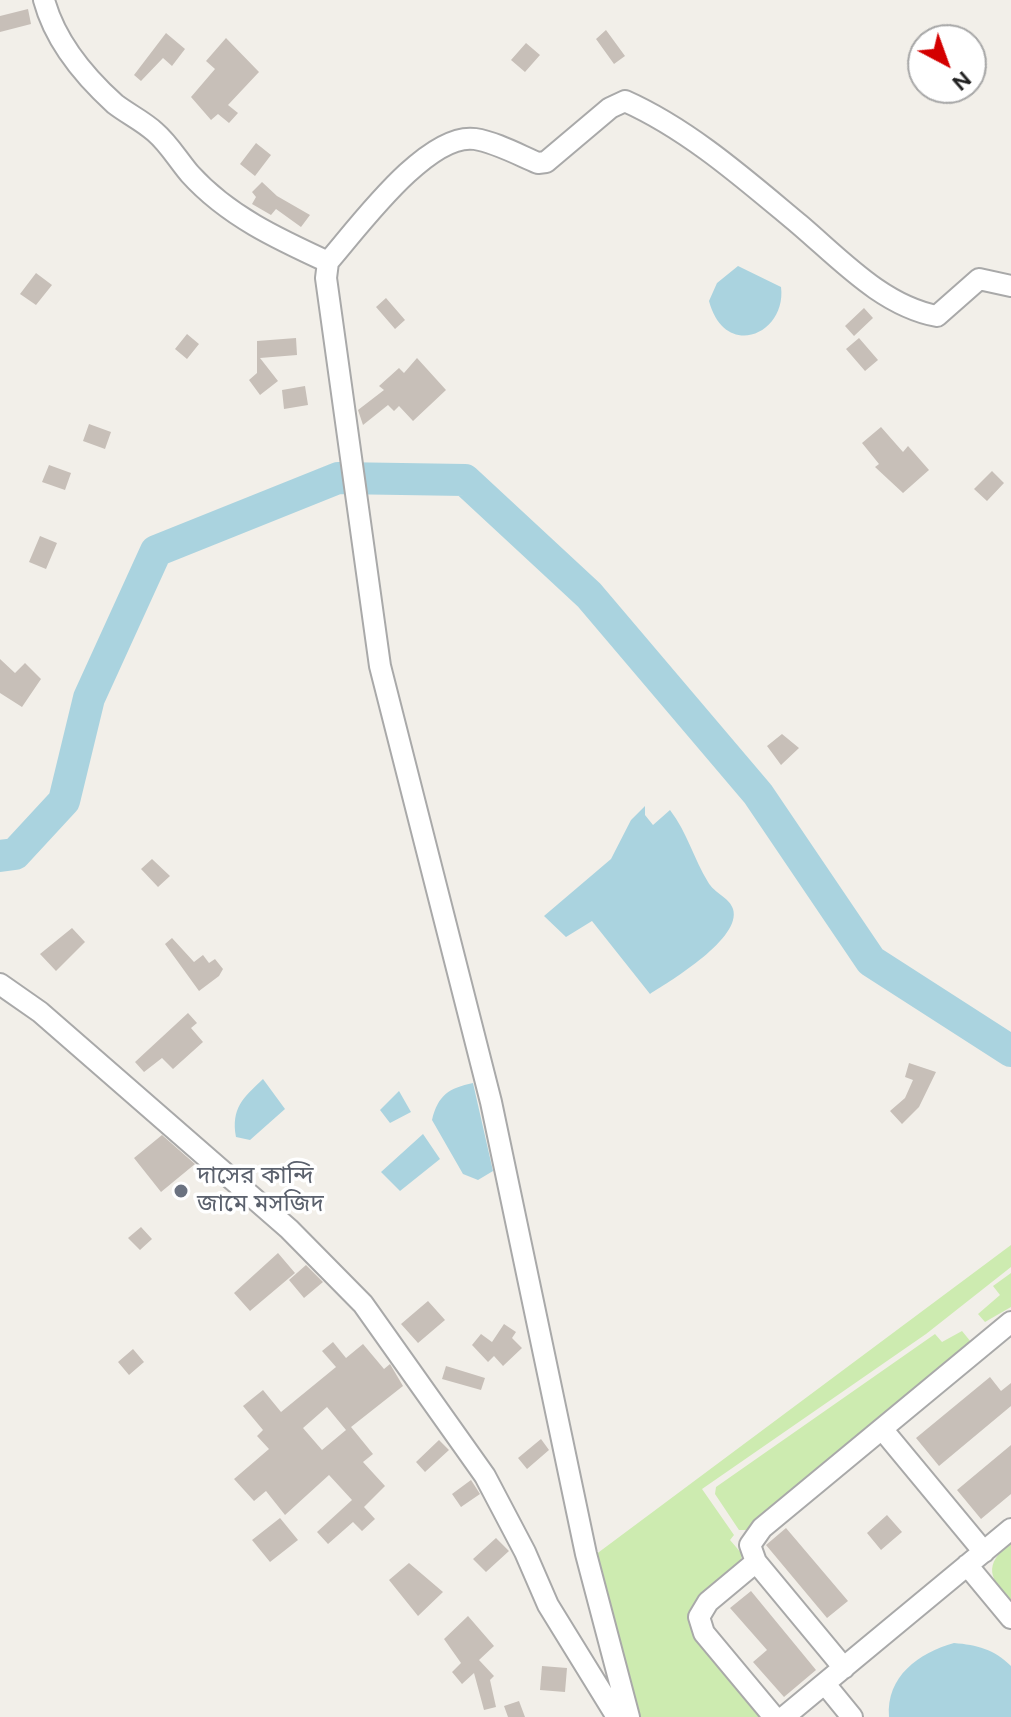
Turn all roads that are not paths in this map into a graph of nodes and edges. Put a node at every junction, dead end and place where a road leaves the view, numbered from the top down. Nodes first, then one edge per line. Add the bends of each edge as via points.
1 (44, 0) edge
2 (327, 270) junction
3 (1011, 286) edge
4 (0, 984) edge
5 (1011, 1322) edge
6 (882, 1429) junction
7 (1011, 1529) edge
8 (984, 1552) junction
9 (756, 1562) junction
10 (967, 1565) junction
11 (1011, 1618) edge
12 (844, 1668) junction
13 (825, 1684) junction
14 (617, 1717) edge
15 (629, 1717) edge
16 (774, 1717) edge
17 (784, 1717) edge
18 (852, 1717) edge

1 - 2 street via 58,37 117,105 154,131 223,205
2 - 3 street via 418,162 473,138 546,162 625,101 723,162 857,276 900,302 937,316 979,279
2 - 15 street via 380,666 491,1102 586,1554
4 - 14 street via 40,1012 289,1229 363,1304 485,1476 548,1605
5 - 6 street
6 - 8 street
6 - 9 street via 762,1528 750,1545
7 - 8 street
8 - 10 street
9 - 12 street
9 - 16 street via 708,1602 699,1617 704,1633
10 - 11 street
10 - 12 street
12 - 13 street
13 - 17 street
13 - 18 street

